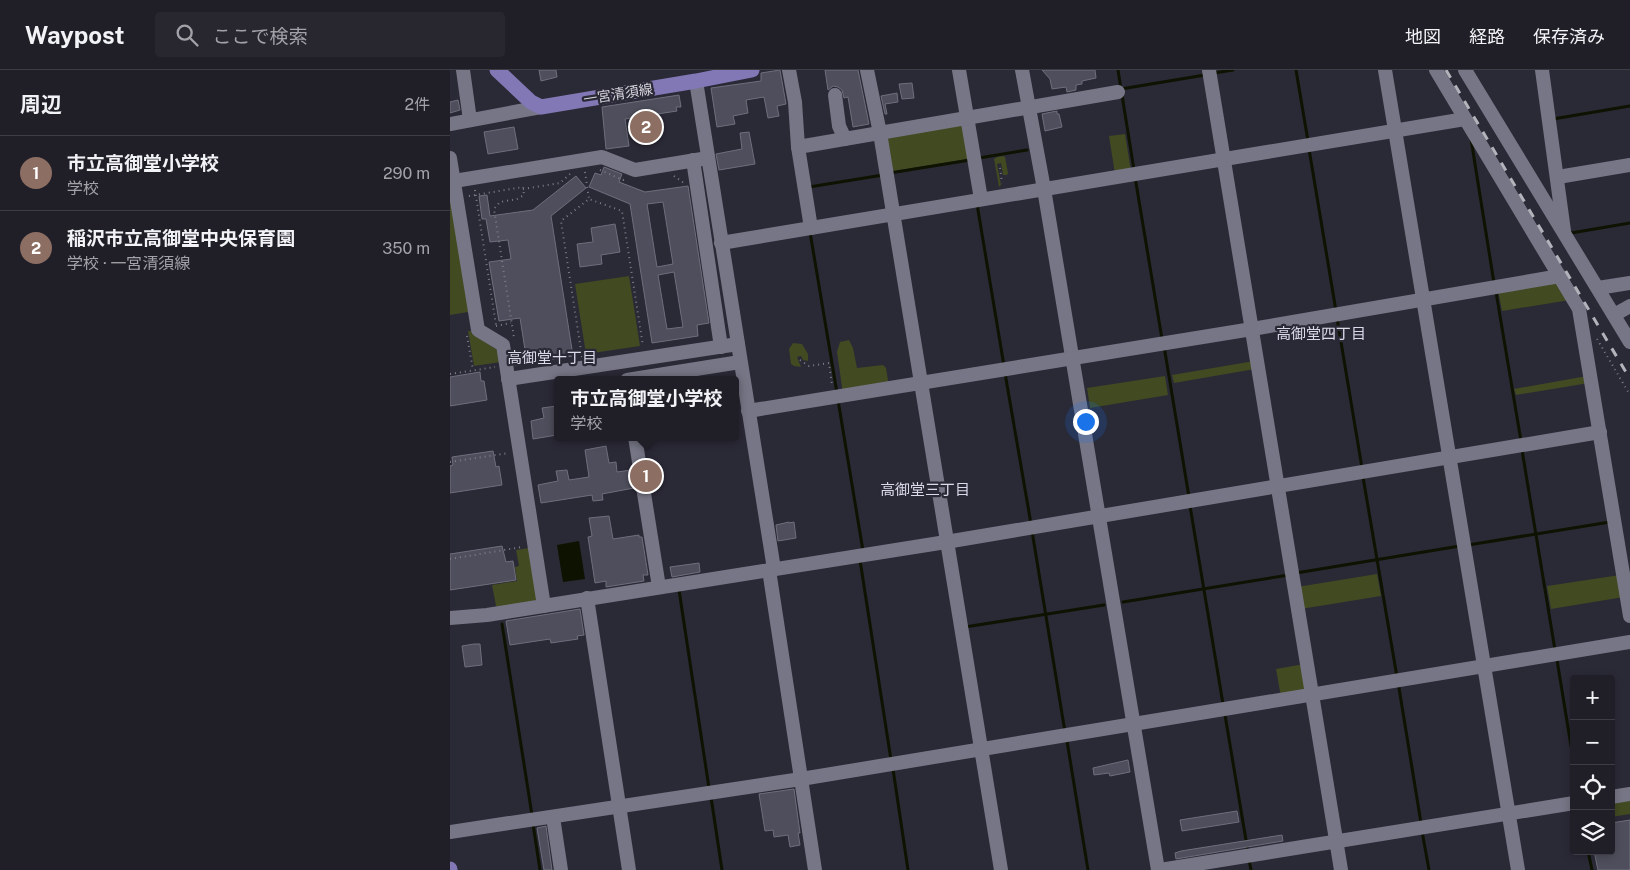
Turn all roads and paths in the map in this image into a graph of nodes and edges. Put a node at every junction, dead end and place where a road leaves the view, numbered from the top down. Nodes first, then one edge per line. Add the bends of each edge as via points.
1 (462, 70) edge
2 (497, 70) edge
3 (752, 70) edge
4 (789, 70) edge
5 (867, 70) edge
6 (960, 70) edge
7 (1022, 70) edge
8 (1208, 70) edge
9 (1385, 70) edge
10 (1436, 70) edge
11 (1465, 70) edge
12 (1542, 70) edge
13 (728, 72) edge
14 (696, 81) junction
15 (1118, 92) dead end
16 (835, 95) dead end
17 (541, 106) junction
18 (1029, 107) junction
19 (967, 118) junction
20 (1465, 119) junction
21 (470, 120) junction
22 (450, 124) edge
23 (1395, 131) junction
24 (880, 133) junction
25 (845, 139) junction
26 (798, 147) junction
27 (450, 158) edge
28 (708, 158) junction
29 (1223, 159) junction
30 (693, 160) junction
31 (584, 162) junction
32 (1630, 165) edge
33 (1000, 168) dead end
34 (599, 170) dead end
35 (667, 177) dead end
36 (1558, 177) junction
37 (473, 178) junction
38 (631, 178) dead end
39 (454, 181) junction
40 (523, 189) junction
41 (1044, 189) junction
42 (685, 191) dead end
43 (476, 195) junction
44 (1004, 196) junction
45 (456, 198) junction
46 (589, 199) junction
47 (981, 199) junction
48 (893, 214) junction
49 (811, 228) junction
50 (1565, 237) junction
51 (721, 243) junction
52 (1560, 276) junction
53 (1630, 283) edge
54 (1598, 288) junction
55 (1424, 300) junction
56 (1630, 306) edge
57 (1614, 315) junction
58 (496, 326) dead end
59 (1252, 329) junction
60 (466, 330) dead end
61 (1594, 335) dead end
62 (514, 338) dead end
63 (1630, 342) edge
64 (738, 344) junction
65 (722, 347) junction
66 (516, 353) dead end
67 (645, 358) junction
68 (1072, 358) junction
69 (800, 360) dead end
70 (740, 362) junction
71 (584, 367) junction
72 (473, 370) junction
73 (450, 374) edge
74 (512, 374) junction
75 (652, 376) edge
76 (920, 383) junction
77 (1630, 395) edge
78 (834, 397) junction
79 (748, 412) junction
80 (1600, 432) junction
81 (636, 441) edge
82 (519, 451) junction
83 (1450, 457) junction
84 (450, 462) edge
85 (1278, 486) junction
86 (1099, 516) junction
87 (946, 542) junction
88 (534, 545) junction
89 (450, 559) edge
90 (771, 569) junction
91 (659, 587) junction
92 (587, 598) junction
93 (544, 606) junction
94 (1630, 616) edge
95 (450, 618) edge
96 (1630, 642) edge
97 (1484, 666) junction
98 (1312, 695) junction
99 (1133, 725) junction
100 (981, 749) junction
101 (801, 779) junction
102 (1630, 794) edge
103 (1615, 796) edge
104 (1570, 804) edge
105 (619, 806) junction
106 (1508, 814) junction
107 (553, 817) junction
108 (450, 832) edge
109 (1336, 841) junction
110 (561, 870) edge
111 (629, 870) edge
112 (815, 870) edge
113 (1001, 870) edge
114 (1159, 870) edge
115 (1341, 870) edge
116 (1518, 870) edge

1 - 21 street
2 - 17 main road via 532,102
3 - 13 main road, 一宮清須線
4 - 26 street via 796,102
5 - 24 street
6 - 19 street
7 - 18 street
8 - 29 street
9 - 23 street
10 - 20 street
11 - 50 street
12 - 36 street
13 - 14 main road, 一宮清須線
14 - 17 main road, 一宮清須線
14 - 28 street
15 - 18 street
16 - 25 street via 839,126
17 - 21 street
18 - 19 street
18 - 41 street
19 - 24 street
19 - 47 street
20 - 23 street
20 - 52 street
21 - 22 street
23 - 29 street
23 - 55 street
24 - 25 street
24 - 48 street
25 - 26 street
26 - 49 street
27 - 39 street
28 - 30 street
28 - 51 street
29 - 41 street
29 - 59 street
30 - 31 street via 635,170 602,157
30 - 65 street
31 - 37 street
31 - 40 path via 560,183
31 - 46 path
32 - 36 street
33 - 44 path
34 - 38 path via 623,180
35 - 42 path via 676,176 684,182
36 - 50 street
37 - 39 street
37 - 43 path
39 - 45 street
40 - 43 path
40 - 62 path via 524,195 500,202 494,209
41 - 44 street
41 - 68 street
43 - 45 path
43 - 58 path
44 - 47 street
45 - 74 street via 478,330 503,345
46 - 67 path via 622,211
46 - 71 path via 561,220
47 - 48 street
48 - 49 street
48 - 76 street
49 - 51 street
50 - 54 street
51 - 64 street
52 - 55 street
52 - 80 street via 1579,309
53 - 54 street
54 - 57 street
55 - 59 street
55 - 83 street
56 - 57 street
57 - 63 street
59 - 68 street
59 - 85 street
60 - 72 path
61 - 77 path
64 - 65 street
64 - 70 street
65 - 67 street
66 - 74 path
67 - 71 street
68 - 76 street
68 - 86 street
69 - 78 path via 809,366 828,363
70 - 75 street
70 - 79 street
71 - 74 street
72 - 73 path
72 - 74 path
74 - 82 street
76 - 78 street
76 - 87 street
78 - 79 street
79 - 90 street
80 - 83 street
80 - 94 street
81 - 91 street
82 - 84 path
82 - 88 street
83 - 85 street
83 - 97 street
85 - 86 street
85 - 98 street
86 - 87 street
86 - 99 street
87 - 90 street
87 - 100 street
88 - 89 path
88 - 93 street
90 - 91 street
90 - 101 street
91 - 92 street
92 - 93 street
92 - 105 street
93 - 95 street
96 - 97 street
97 - 98 street
97 - 106 street
98 - 99 street
98 - 109 street
99 - 100 street
99 - 114 street
100 - 101 street
100 - 113 street
101 - 105 street
101 - 112 street
102 - 103 street
104 - 106 street
105 - 107 street
105 - 111 street
106 - 109 street
106 - 116 street
107 - 108 street
107 - 110 street
109 - 114 street
109 - 115 street

